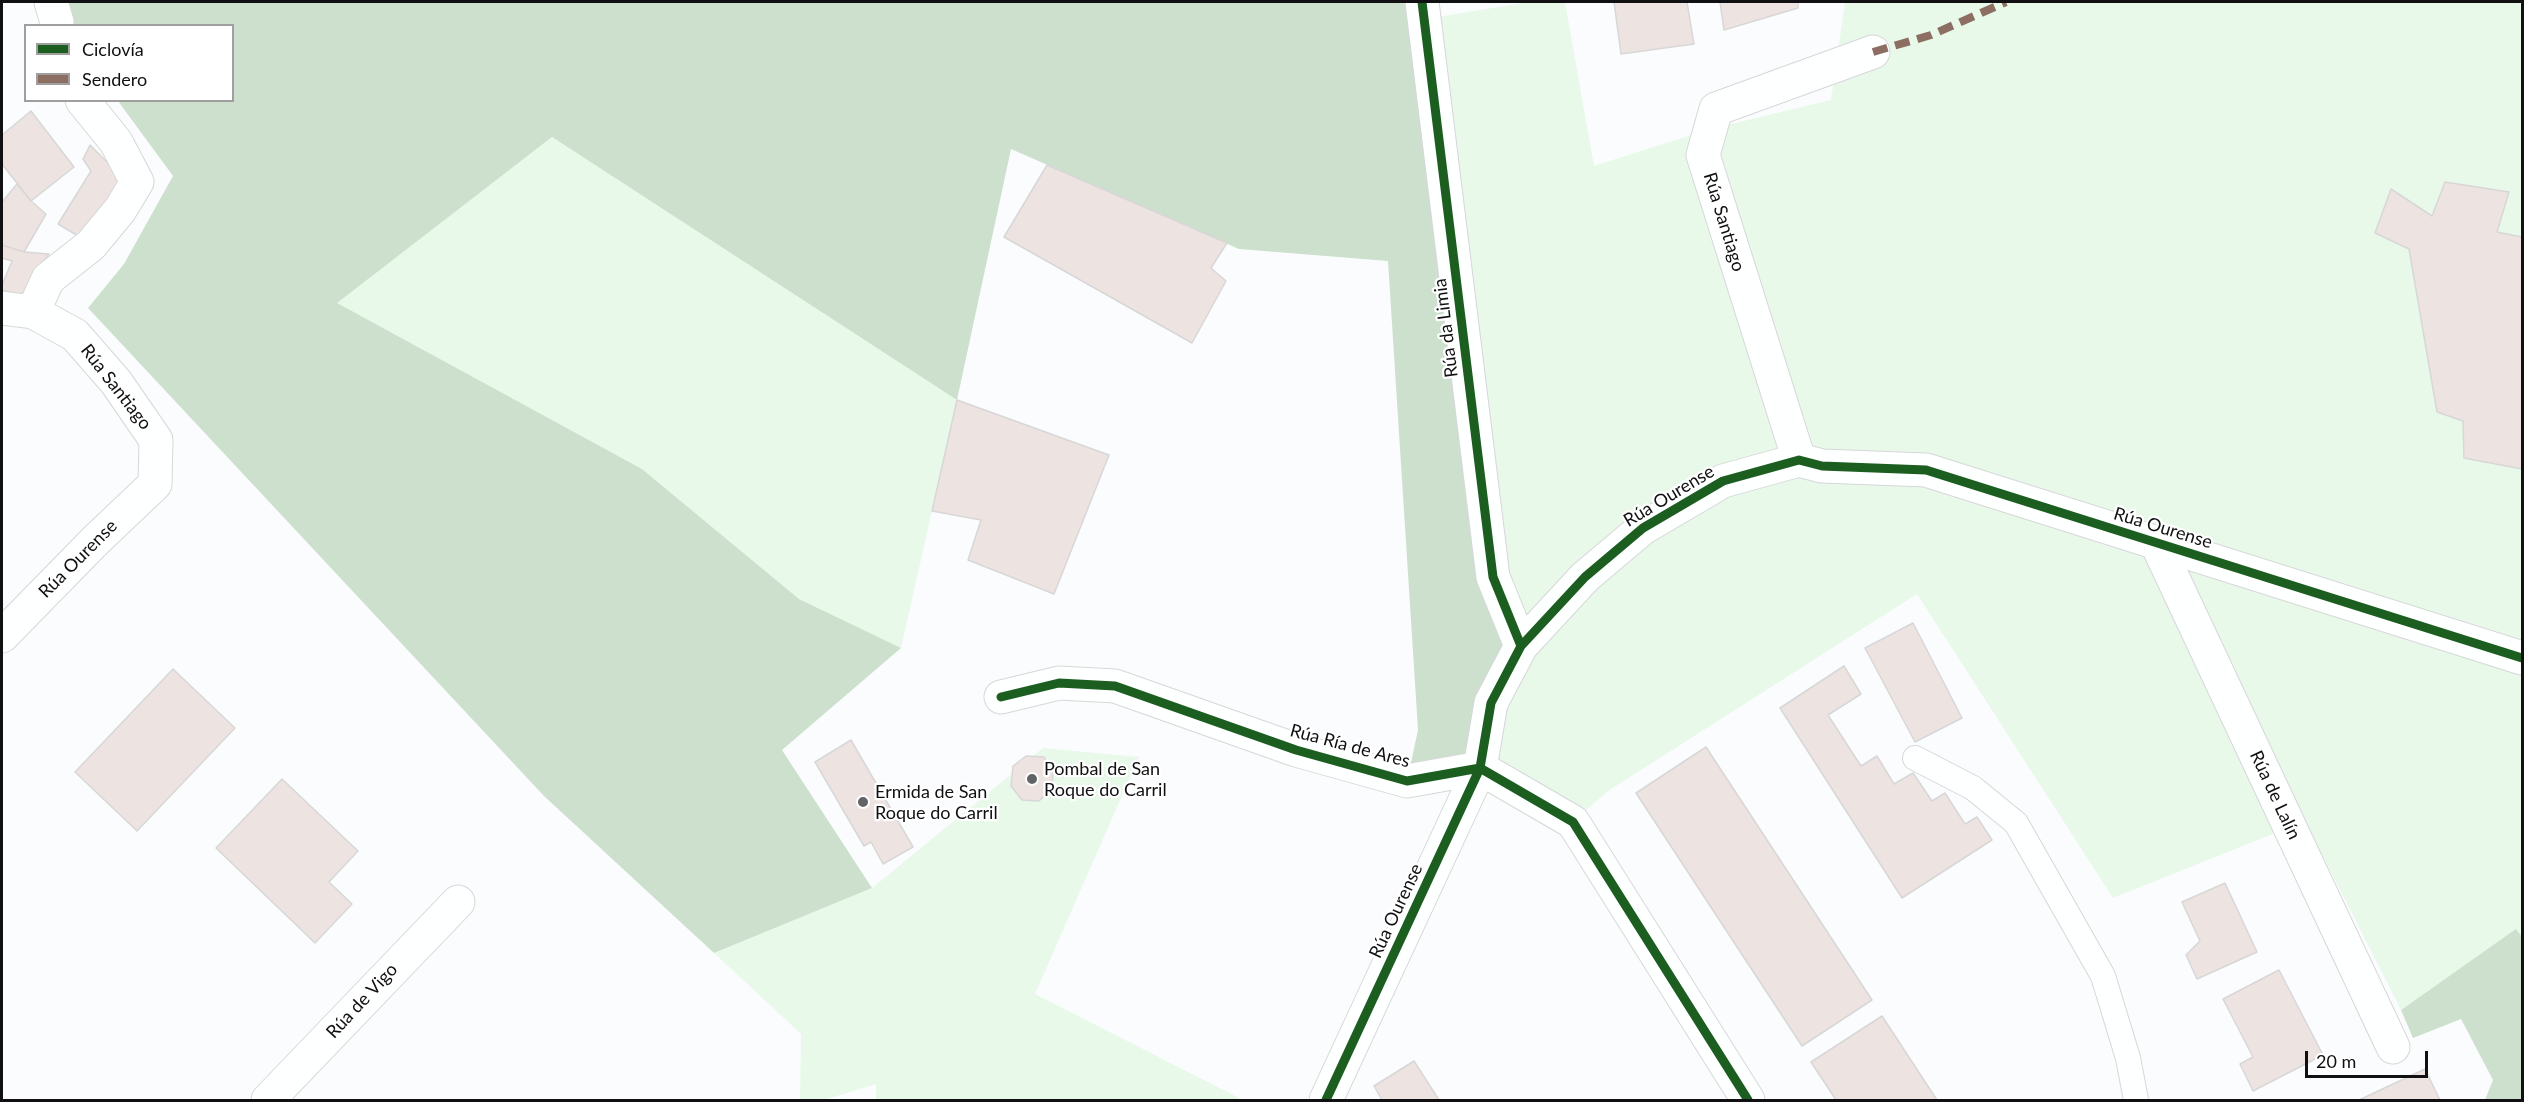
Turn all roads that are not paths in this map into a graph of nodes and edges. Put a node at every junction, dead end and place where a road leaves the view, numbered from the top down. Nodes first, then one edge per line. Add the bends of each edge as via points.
1 (51, 2) edge
2 (1422, 2) edge
3 (56, 24) edge
4 (1873, 52) dead end
5 (84, 102) edge
6 (17, 310) edge
7 (1799, 460) junction
8 (155, 484) joint
9 (2156, 543) junction
10 (2, 636) edge
11 (1521, 646) junction
12 (2523, 658) edge
13 (1001, 697) dead end
14 (1915, 758) dead end
15 (1480, 768) junction
16 (458, 902) dead end
17 (2393, 1047) dead end
18 (268, 1101) edge
19 (1326, 1101) edge
20 (1748, 1101) edge
21 (2136, 1101) edge

1 - 3 street
2 - 11 street, Rúa da Limia via 1493,577
4 - 7 street, Rúa Santiago via 1716,109 1703,155
5 - 6 street via 116,142 138,182 91,246 74,256
6 - 8 street, Rúa Santiago via 75,335 116,382 156,441
7 - 9 street, Rúa Ourense via 1822,466 1926,470
7 - 11 street, Rúa Ourense via 1723,481 1643,528 1585,577
8 - 10 street, Rúa Ourense
9 - 12 street, Rúa Ourense
9 - 17 street, Rúa de Lalín
11 - 15 street, Rúa Ourense via 1491,703
13 - 15 street, Rúa Ría de Ares via 1059,683 1115,686 1296,750 1407,781
14 - 21 lane via 1973,788 2016,823 2103,976 2128,1058
15 - 19 street, Rúa Ourense
15 - 20 street via 1573,822
16 - 18 street, Rúa de Vigo

